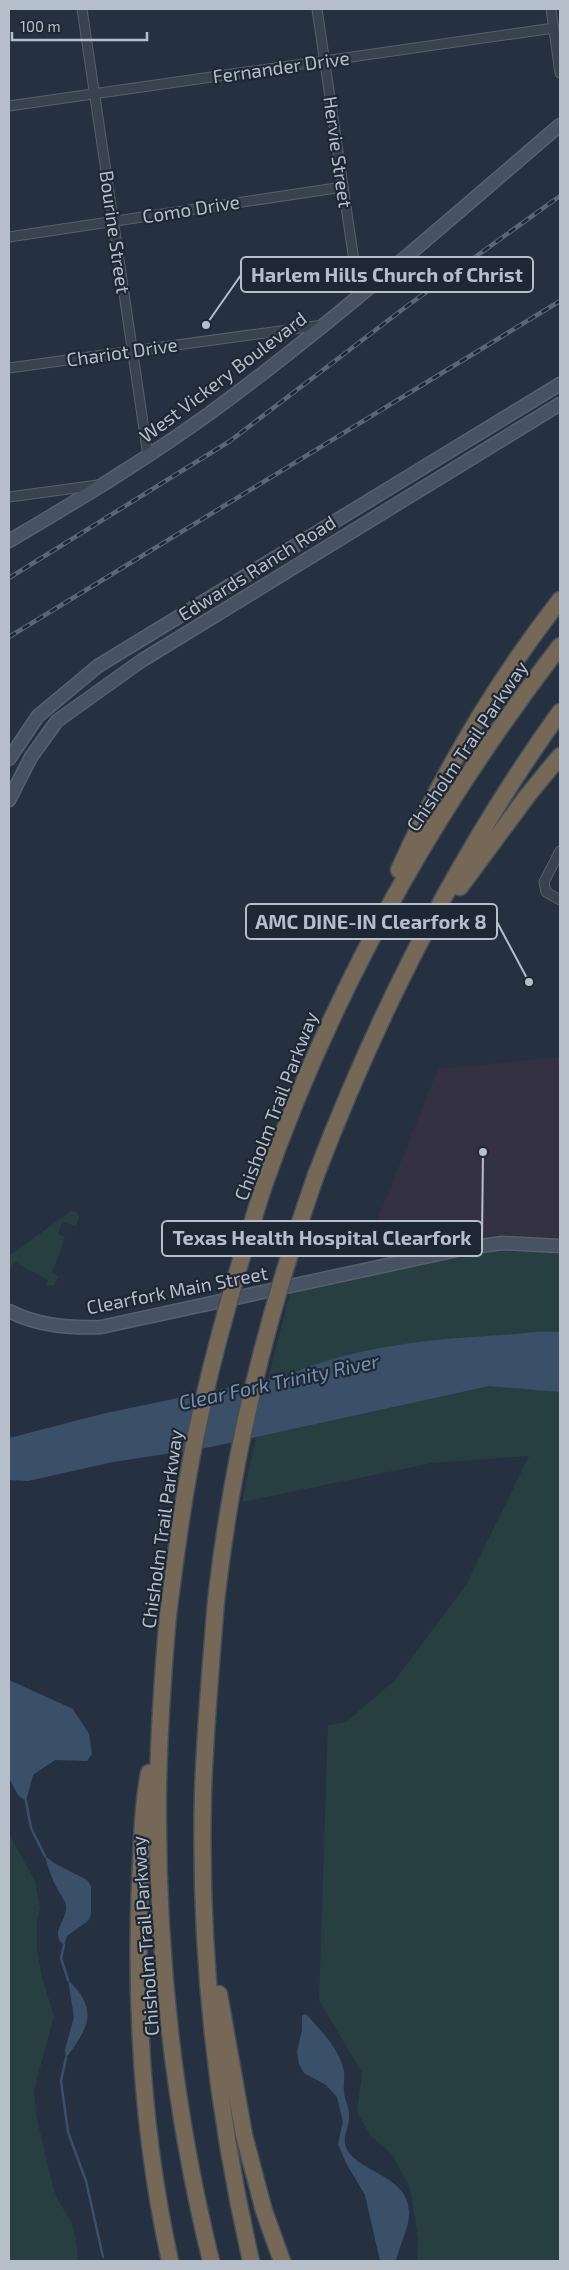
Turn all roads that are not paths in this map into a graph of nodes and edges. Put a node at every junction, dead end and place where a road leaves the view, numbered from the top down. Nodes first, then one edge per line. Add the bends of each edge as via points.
1 (82, 9) edge
2 (317, 9) edge
3 (551, 9) edge
4 (554, 28) junction
5 (325, 60) junction
6 (560, 73) edge
7 (95, 93) junction
8 (9, 106) edge
9 (560, 125) edge
10 (343, 186) junction
11 (113, 221) junction
12 (9, 237) edge
13 (359, 295) junction
14 (325, 324) junction
15 (132, 350) junction
16 (9, 368) edge
17 (560, 384) edge
18 (560, 404) edge
19 (148, 456) junction
20 (106, 484) junction
21 (9, 497) edge
22 (9, 541) edge
23 (560, 600) edge
24 (560, 646) edge
25 (98, 666) junction
26 (110, 684) junction
27 (560, 712) edge
28 (560, 756) edge
29 (9, 758) edge
30 (9, 800) edge
31 (560, 851) edge
32 (560, 900) edge
33 (417, 945) junction
34 (338, 1004) junction
35 (560, 1246) edge
36 (9, 1311) edge
37 (161, 1710) junction
38 (204, 1908) junction
39 (170, 2261) edge
40 (211, 2261) edge
41 (250, 2261) edge
42 (282, 2261) edge

1 - 7 street, Bourine Street
2 - 5 street, Hervie Street
3 - 4 street
4 - 5 street, Fernander Drive
4 - 6 street
5 - 7 street, Fernander Drive
5 - 10 street, Hervie Street
7 - 8 street, Fernander Drive
7 - 11 street, Bourine Street
9 - 13 street, West Vickery Boulevard
10 - 11 street, Como Drive
10 - 13 street, Hervie Street
11 - 12 street, Como Drive
11 - 15 street, Bourine Street
13 - 14 street, West Vickery Boulevard
14 - 15 street, Chariot Drive
14 - 19 street, West Vickery Boulevard via 256,379
15 - 16 street, Chariot Drive
15 - 19 street, Bourine Street
17 - 25 street, Edwards Ranch Road
18 - 26 street, Edwards Ranch Road via 141,661
19 - 20 street, West Vickery Boulevard
20 - 21 street
20 - 22 street, West Vickery Boulevard
23 - 34 highway via 506,676 445,778 415,835
24 - 34 highway, Chisholm Trail Parkway via 508,716 440,818
25 - 26 street
25 - 29 street, Edwards Ranch Road via 38,716
26 - 30 street, Edwards Ranch Road via 57,721 31,757
27 - 33 highway via 478,836
28 - 33 highway
31 - 32 street via 544,882 546,892
33 - 38 highway, bridge via 353,1080 316,1175 281,1278 250,1396 230,1496 216,1601 203,1784
34 - 37 highway, Chisholm Trail Parkway, bridge via 302,1083 263,1188 221,1327 196,1432 179,1526
35 - 36 street, Clearfork Main Street via 502,1243 466,1248 101,1327 48,1325 21,1318
37 - 39 highway via 148,1778 142,1852 139,1974 150,2152
37 - 40 highway, Chisholm Trail Parkway via 158,1842 166,1994 186,2139
38 - 41 highway via 216,2064
38 - 42 highway via 239,2112 262,2204

